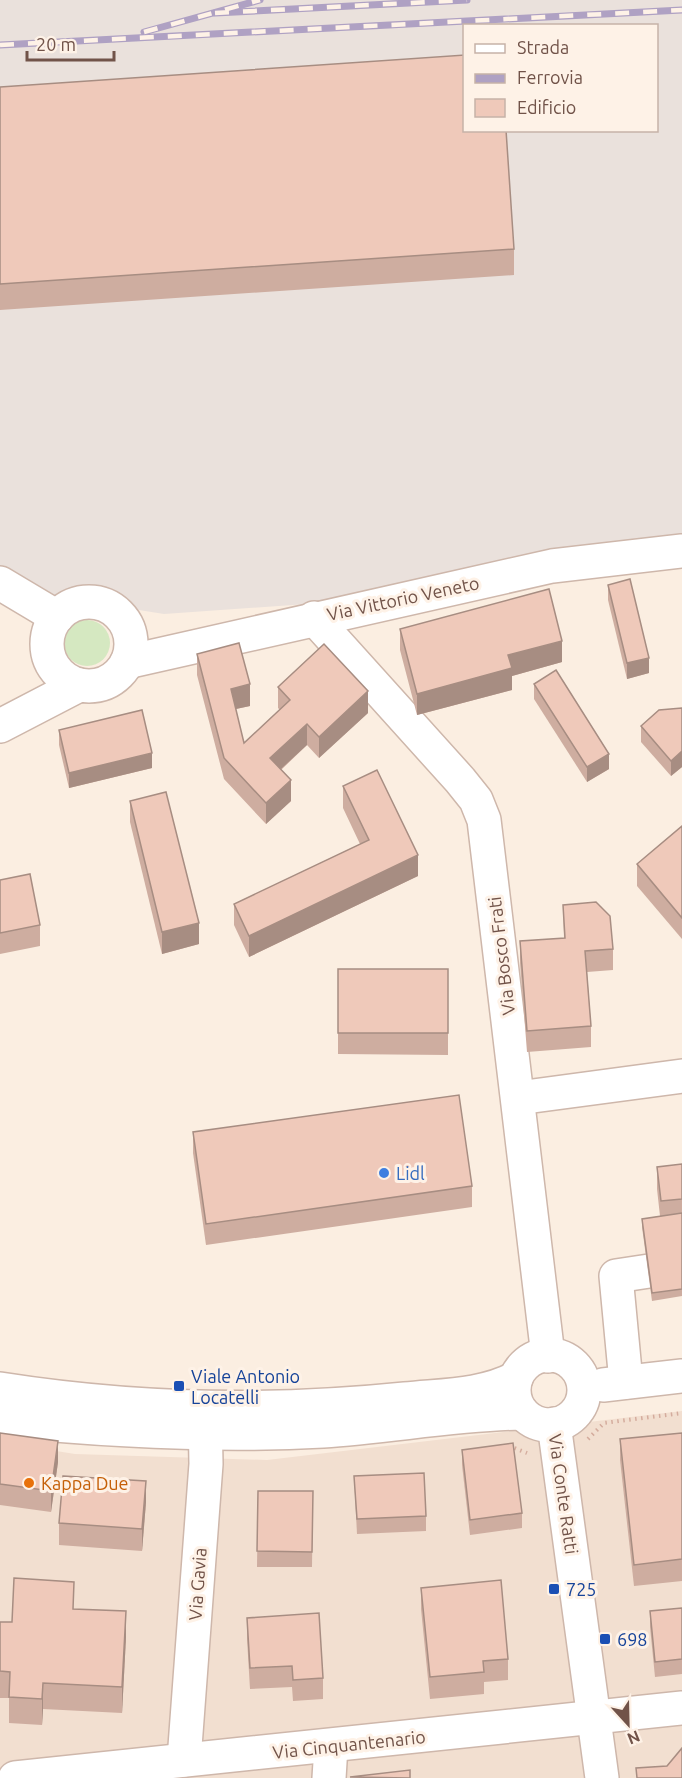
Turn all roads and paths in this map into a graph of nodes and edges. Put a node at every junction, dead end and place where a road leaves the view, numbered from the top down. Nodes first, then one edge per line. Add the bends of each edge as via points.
1 (682, 551) edge
2 (0, 583) edge
3 (57, 617) junction
4 (314, 618) junction
5 (127, 662) junction
6 (79, 685) junction
7 (0, 726) edge
8 (682, 1076) edge
9 (518, 1098) junction
10 (682, 1266) edge
11 (548, 1356) junction
12 (682, 1377) edge
13 (516, 1378) junction
14 (626, 1382) junction
15 (584, 1387) junction
16 (0, 1389) edge
17 (522, 1413) junction
18 (0, 1420) edge
19 (205, 1421) junction
20 (554, 1424) junction
21 (682, 1708) edge
22 (594, 1718) junction
23 (331, 1746) junction
24 (184, 1760) junction
25 (15, 1778) edge
26 (329, 1778) edge
27 (602, 1778) edge

1 - 4 street, Via Vittorio Veneto via 552,566
2 - 3 street
3 - 5 street via 80,603 107,606 127,624 131,650
3 - 6 street via 47,643 49,657 66,679
4 - 5 street, Via Vittorio Veneto
4 - 9 street, Via Bosco Frati via 470,792 480,810 486,830
5 - 6 street via 107,682
6 - 7 street
8 - 9 street
9 - 11 street, Via Bosco Frati
10 - 14 street via 616,1276
11 - 13 street via 530,1360
11 - 15 street via 574,1366
12 - 14 street
13 - 17 street via 514,1391
13 - 19 street via 484,1391 258,1409
14 - 15 street
15 - 20 street via 572,1416
16 - 19 street
17 - 19 street via 486,1413 324,1431
17 - 20 street via 540,1424
18 - 19 street via 122,1431
19 - 24 street, Via Gavia via 206,1464
20 - 22 street, Via Conte Ratti
21 - 22 street, Via Cinquantenario
22 - 23 street, Via Cinquantenario
22 - 27 street, Via Conte Ratti
23 - 24 street, Via Cinquantenario
23 - 26 street
24 - 25 street, Via Cinquantenario

